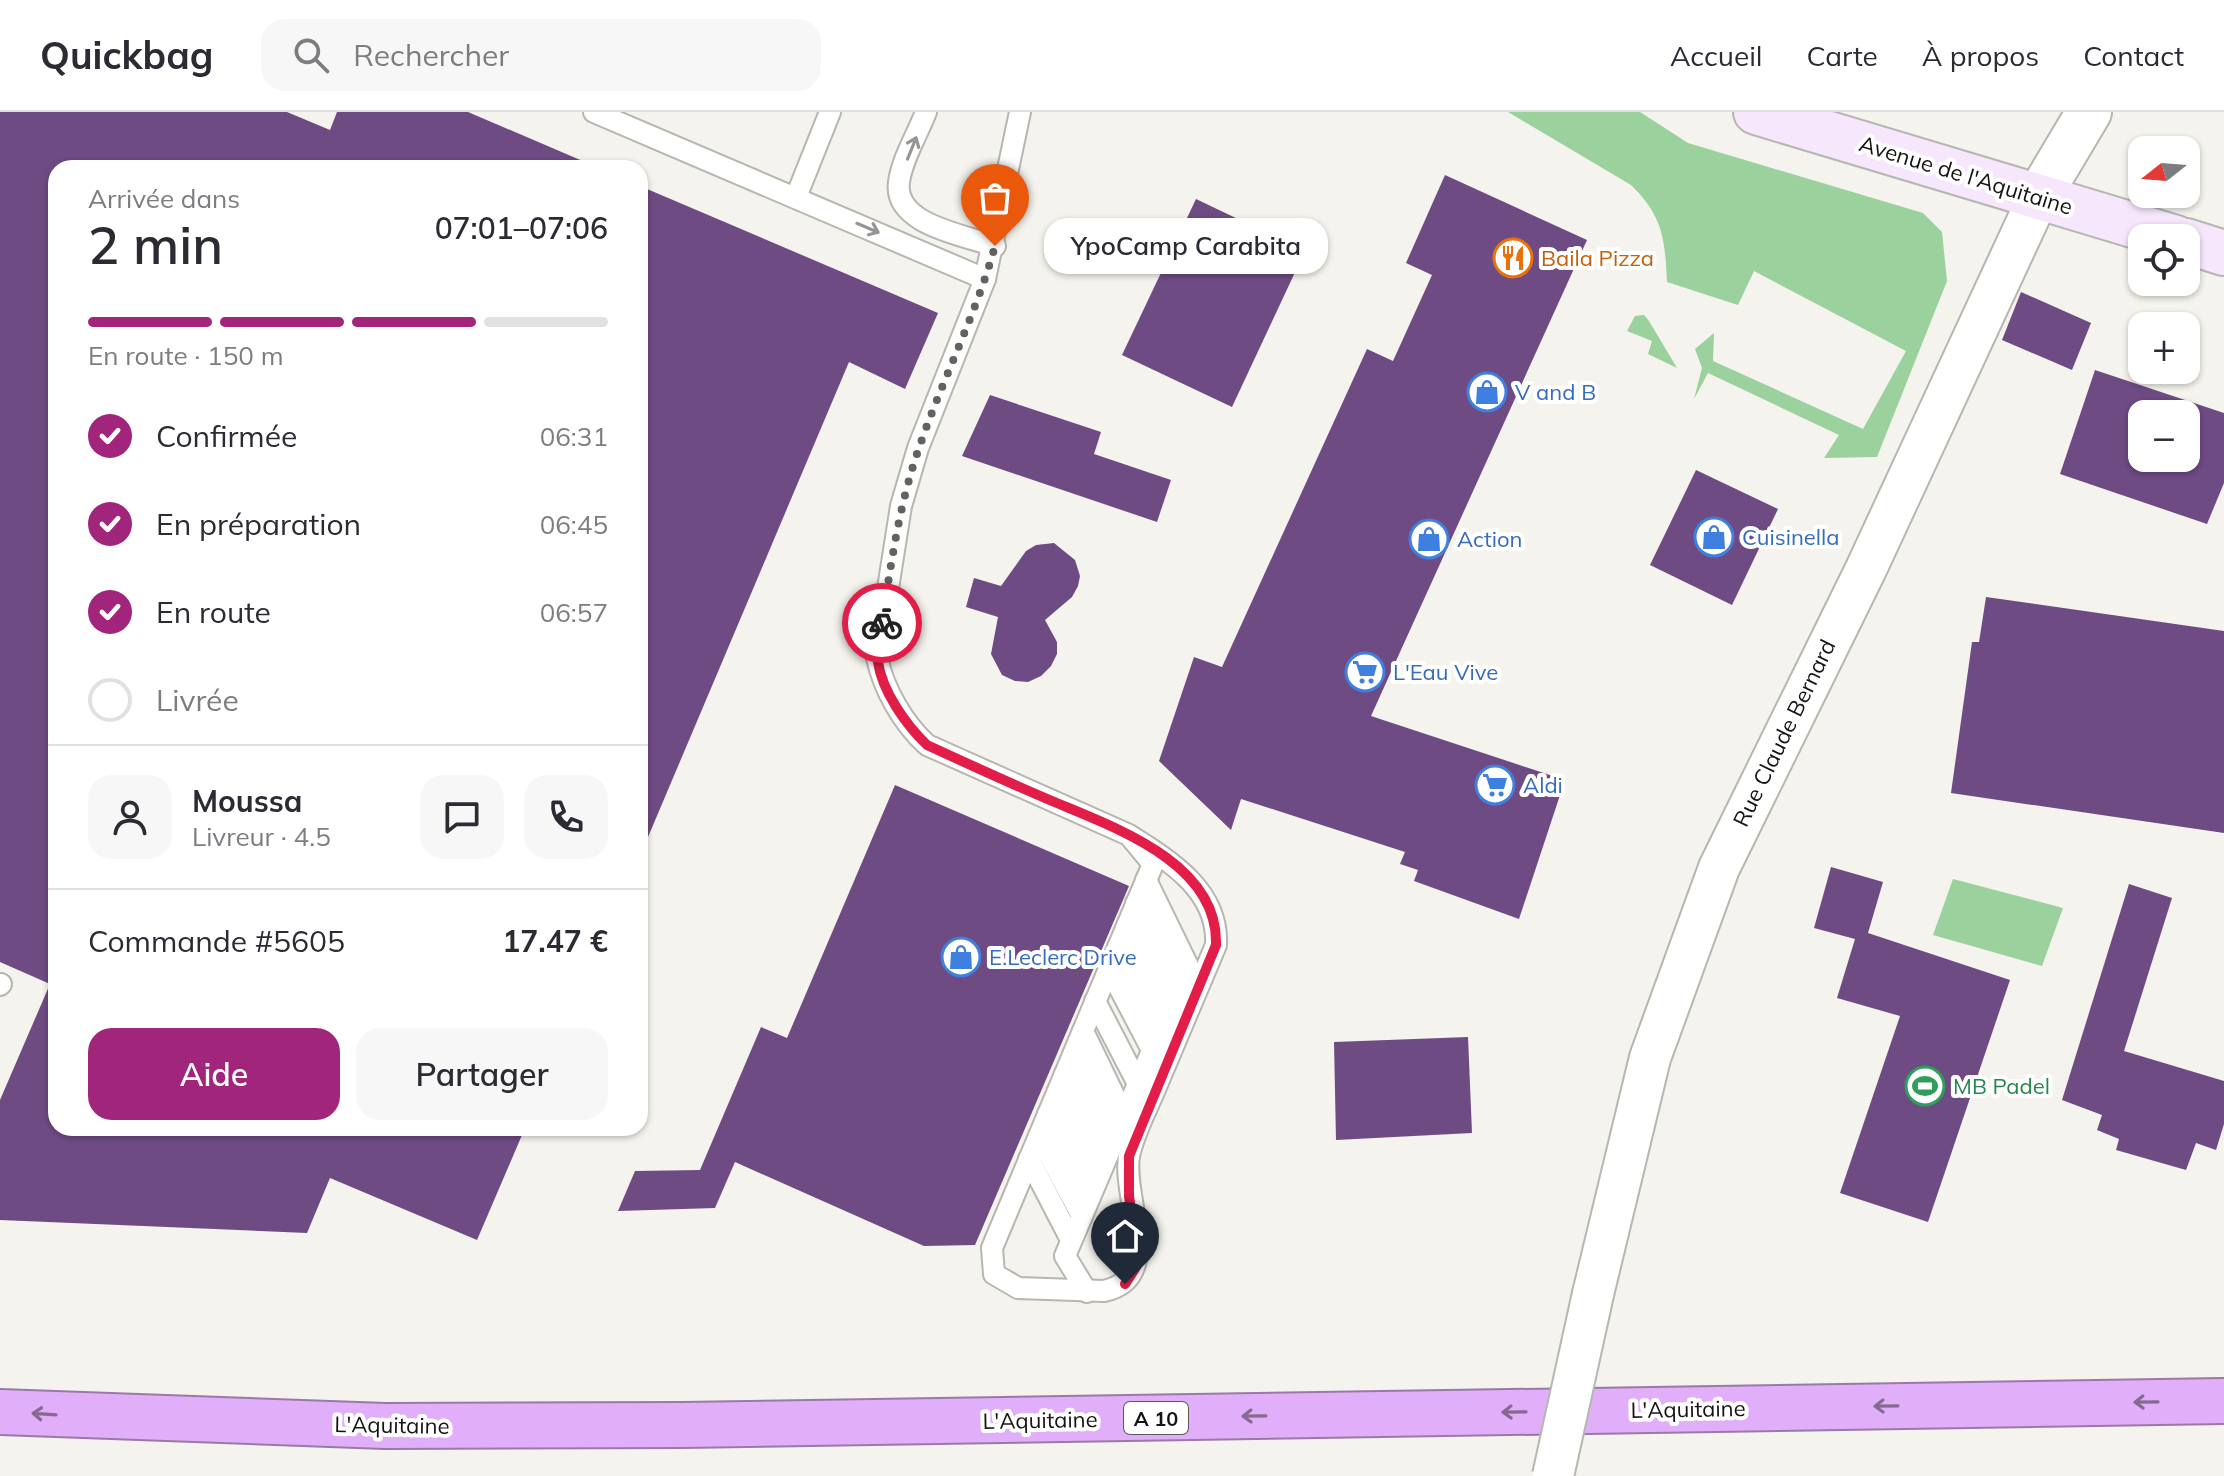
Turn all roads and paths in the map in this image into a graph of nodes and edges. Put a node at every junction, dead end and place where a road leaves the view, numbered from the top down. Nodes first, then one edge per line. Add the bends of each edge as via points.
1 (594, 112) edge
2 (830, 112) edge
3 (926, 112) edge
4 (1020, 112) edge
5 (1756, 112) edge
6 (2089, 112) edge
7 (2039, 196) junction
8 (796, 197) junction
9 (2130, 224) edge
10 (2200, 245) edge
11 (995, 246) junction
12 (2224, 253) edge
13 (985, 279) junction
14 (1129, 835) junction
15 (1146, 880) junction
16 (1136, 903) junction
17 (1128, 924) junction
18 (1119, 945) junction
19 (1109, 968) junction
20 (1179, 987) junction
21 (1095, 1001) junction
22 (1170, 1008) junction
23 (1161, 1028) junction
24 (1083, 1031) junction
25 (1152, 1050) junction
26 (1074, 1053) junction
27 (1061, 1083) junction
28 (1138, 1084) junction
29 (1048, 1114) junction
30 (1124, 1116) junction
31 (1039, 1136) junction
32 (1116, 1137) junction
33 (1029, 1159) junction
34 (1103, 1166) junction
35 (1086, 1206) junction
36 (1071, 1240) junction
37 (1087, 1292) junction
38 (2224, 1401) edge
39 (0, 1412) edge
40 (1553, 1476) edge

1 - 8 lane
2 - 8 lane
11 -> 3 lane via 916,218 904,206 899,181
4 - 11 lane
5 - 7 main road, Avenue de l'Aquitaine
6 - 7 street
7 - 9 main road, Avenue de l'Aquitaine
7 - 40 street, Rue Claude Bernard, bridge via 1866,569 1719,868 1650,1058
8 -> 13 lane
10 - 12 main road
11 - 13 lane
13 - 14 lane via 918,448 901,506 877,658 881,675 911,730 927,745
14 - 15 lane via 1153,864
14 - 37 lane via 1170,861 1198,891 1214,919 1216,945 1129,1156 1136,1267 1117,1289
15 - 16 lane
15 - 20 lane via 1188,966
16 - 17 lane
16 - 20 lane
17 - 18 lane
17 - 22 lane
18 - 19 lane
18 - 23 lane
19 - 21 lane
19 - 25 lane
20 - 22 lane
21 - 24 lane
21 - 28 lane
22 - 23 lane
23 - 25 lane
24 - 26 lane
24 - 30 lane
25 - 28 lane
26 - 27 lane
26 - 32 lane
27 - 29 lane
27 - 34 lane
28 - 30 lane
29 - 31 lane
29 - 35 lane
30 - 32 lane
31 - 33 lane
31 - 35 lane
32 - 34 lane
33 - 36 lane
33 - 37 lane via 992,1248 994,1274 1018,1288
34 - 35 lane
35 - 36 lane
36 - 37 lane via 1065,1256
38 -> 39 highway, L'Aquitaine / A 10 via 683,1425 385,1426

